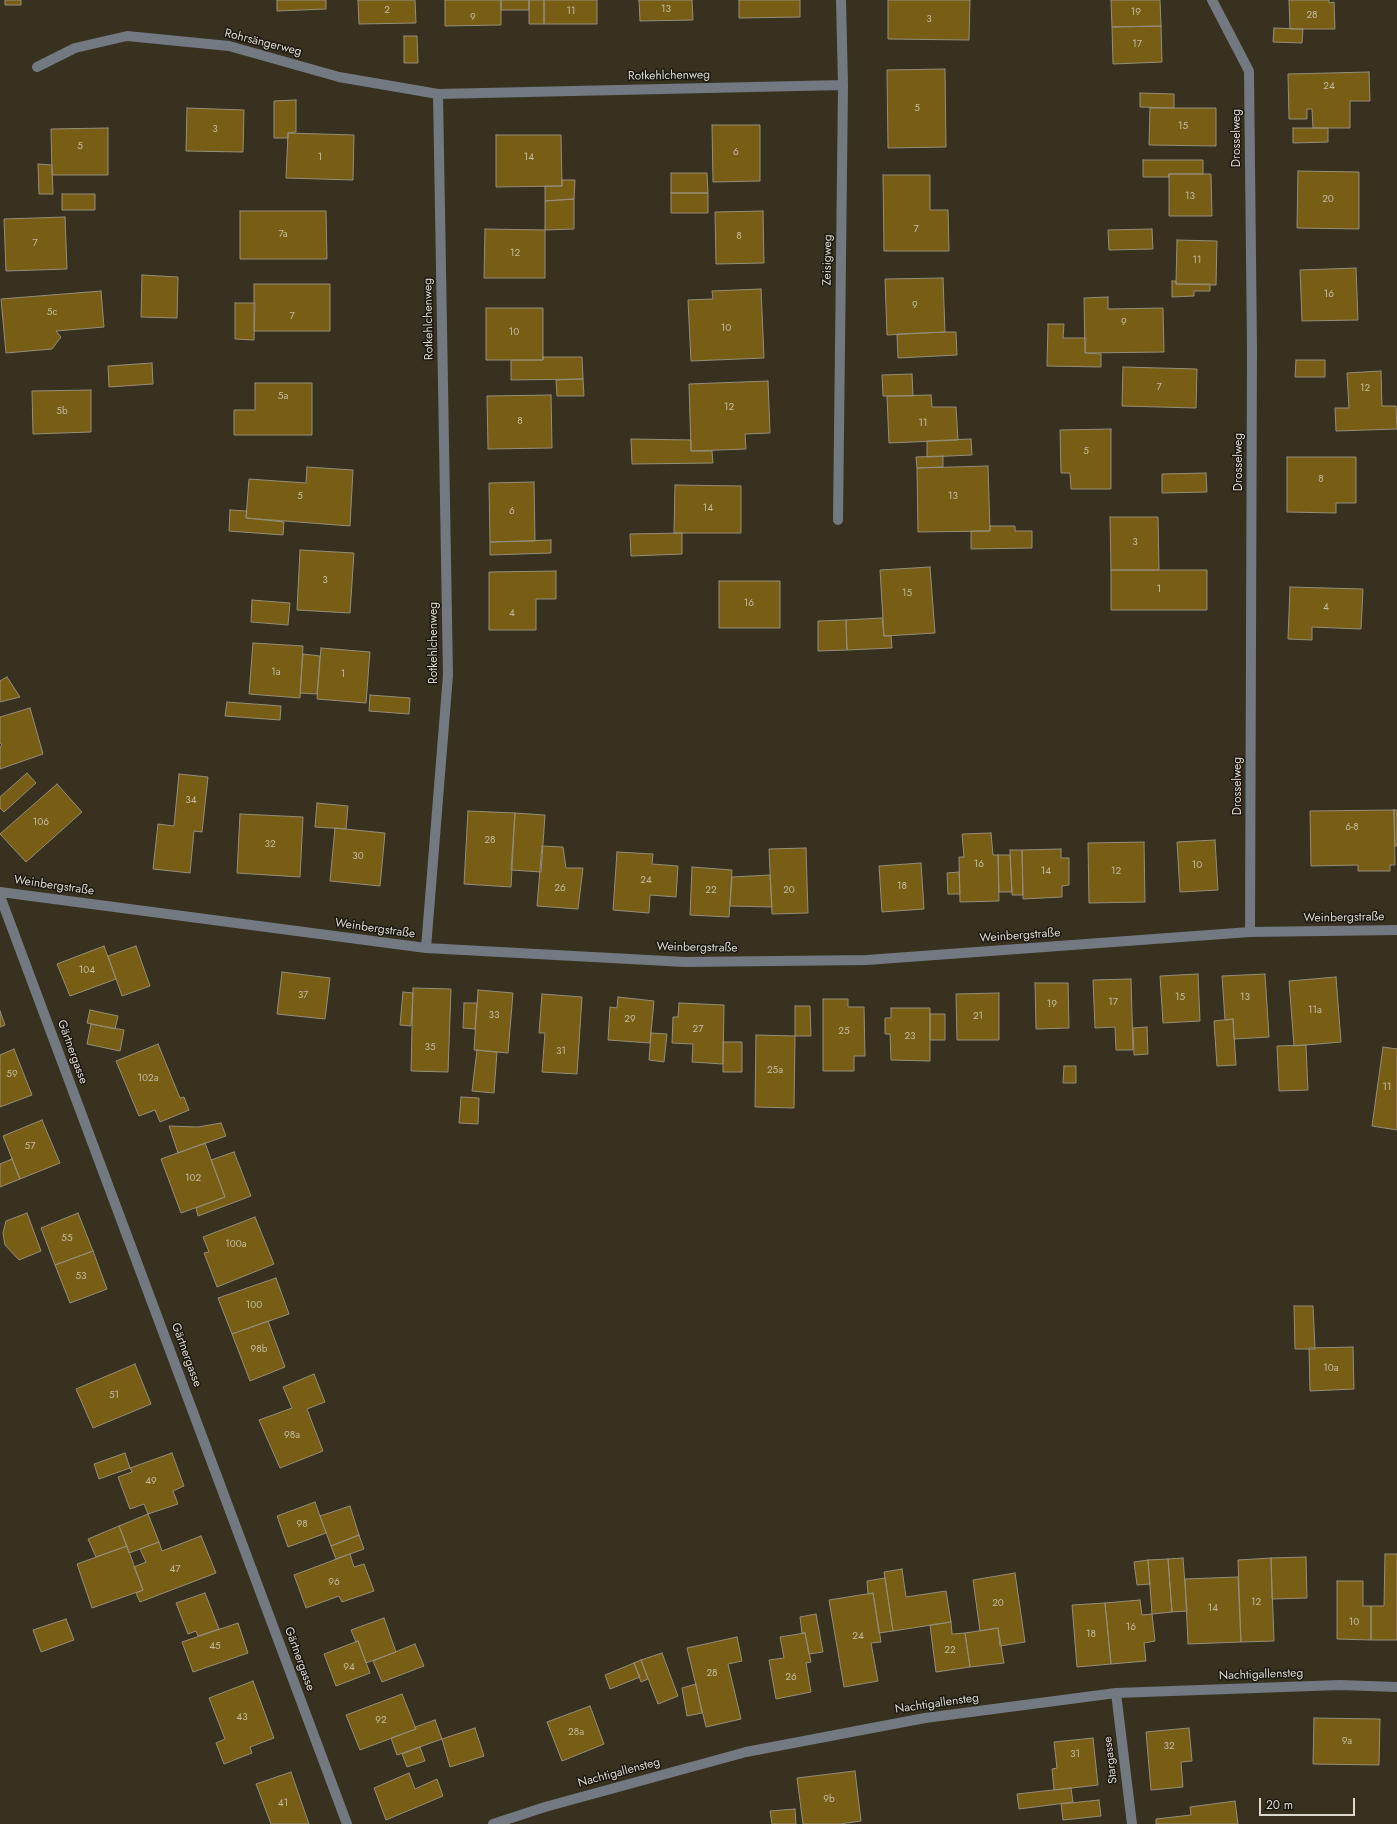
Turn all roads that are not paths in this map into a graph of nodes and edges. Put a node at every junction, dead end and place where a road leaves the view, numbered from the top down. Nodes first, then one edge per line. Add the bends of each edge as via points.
1 (841, 0) edge
2 (1212, 0) edge
3 (37, 67) dead end
4 (843, 85) junction
5 (438, 94) junction
6 (838, 520) dead end
7 (0, 892) edge
8 (0, 896) edge
9 (1397, 930) edge
10 (1250, 932) junction
11 (426, 948) junction
12 (1397, 1686) edge
13 (1116, 1694) junction
14 (347, 1824) edge
15 (493, 1824) edge
16 (1132, 1824) edge

1 - 4 street, Zeisigweg
2 - 10 street, Drosselweg via 1249,71 1252,349
3 - 5 street, Rohrsängerweg via 75,48 127,36 230,46 339,77
4 - 5 street, Rotkehlchenweg
4 - 6 street, Zeisigweg
5 - 11 street, Rotkehlchenweg via 448,675
7 - 11 street, Weinbergstraße
8 - 14 street, Gärtnergasse
9 - 10 street, Weinbergstraße
10 - 11 street, Weinbergstraße via 867,960 685,962
12 - 13 street, Nachtigallensteg via 1340,1685
13 - 15 street, Nachtigallensteg via 926,1718 746,1752 545,1806
13 - 16 street, Stargasse

